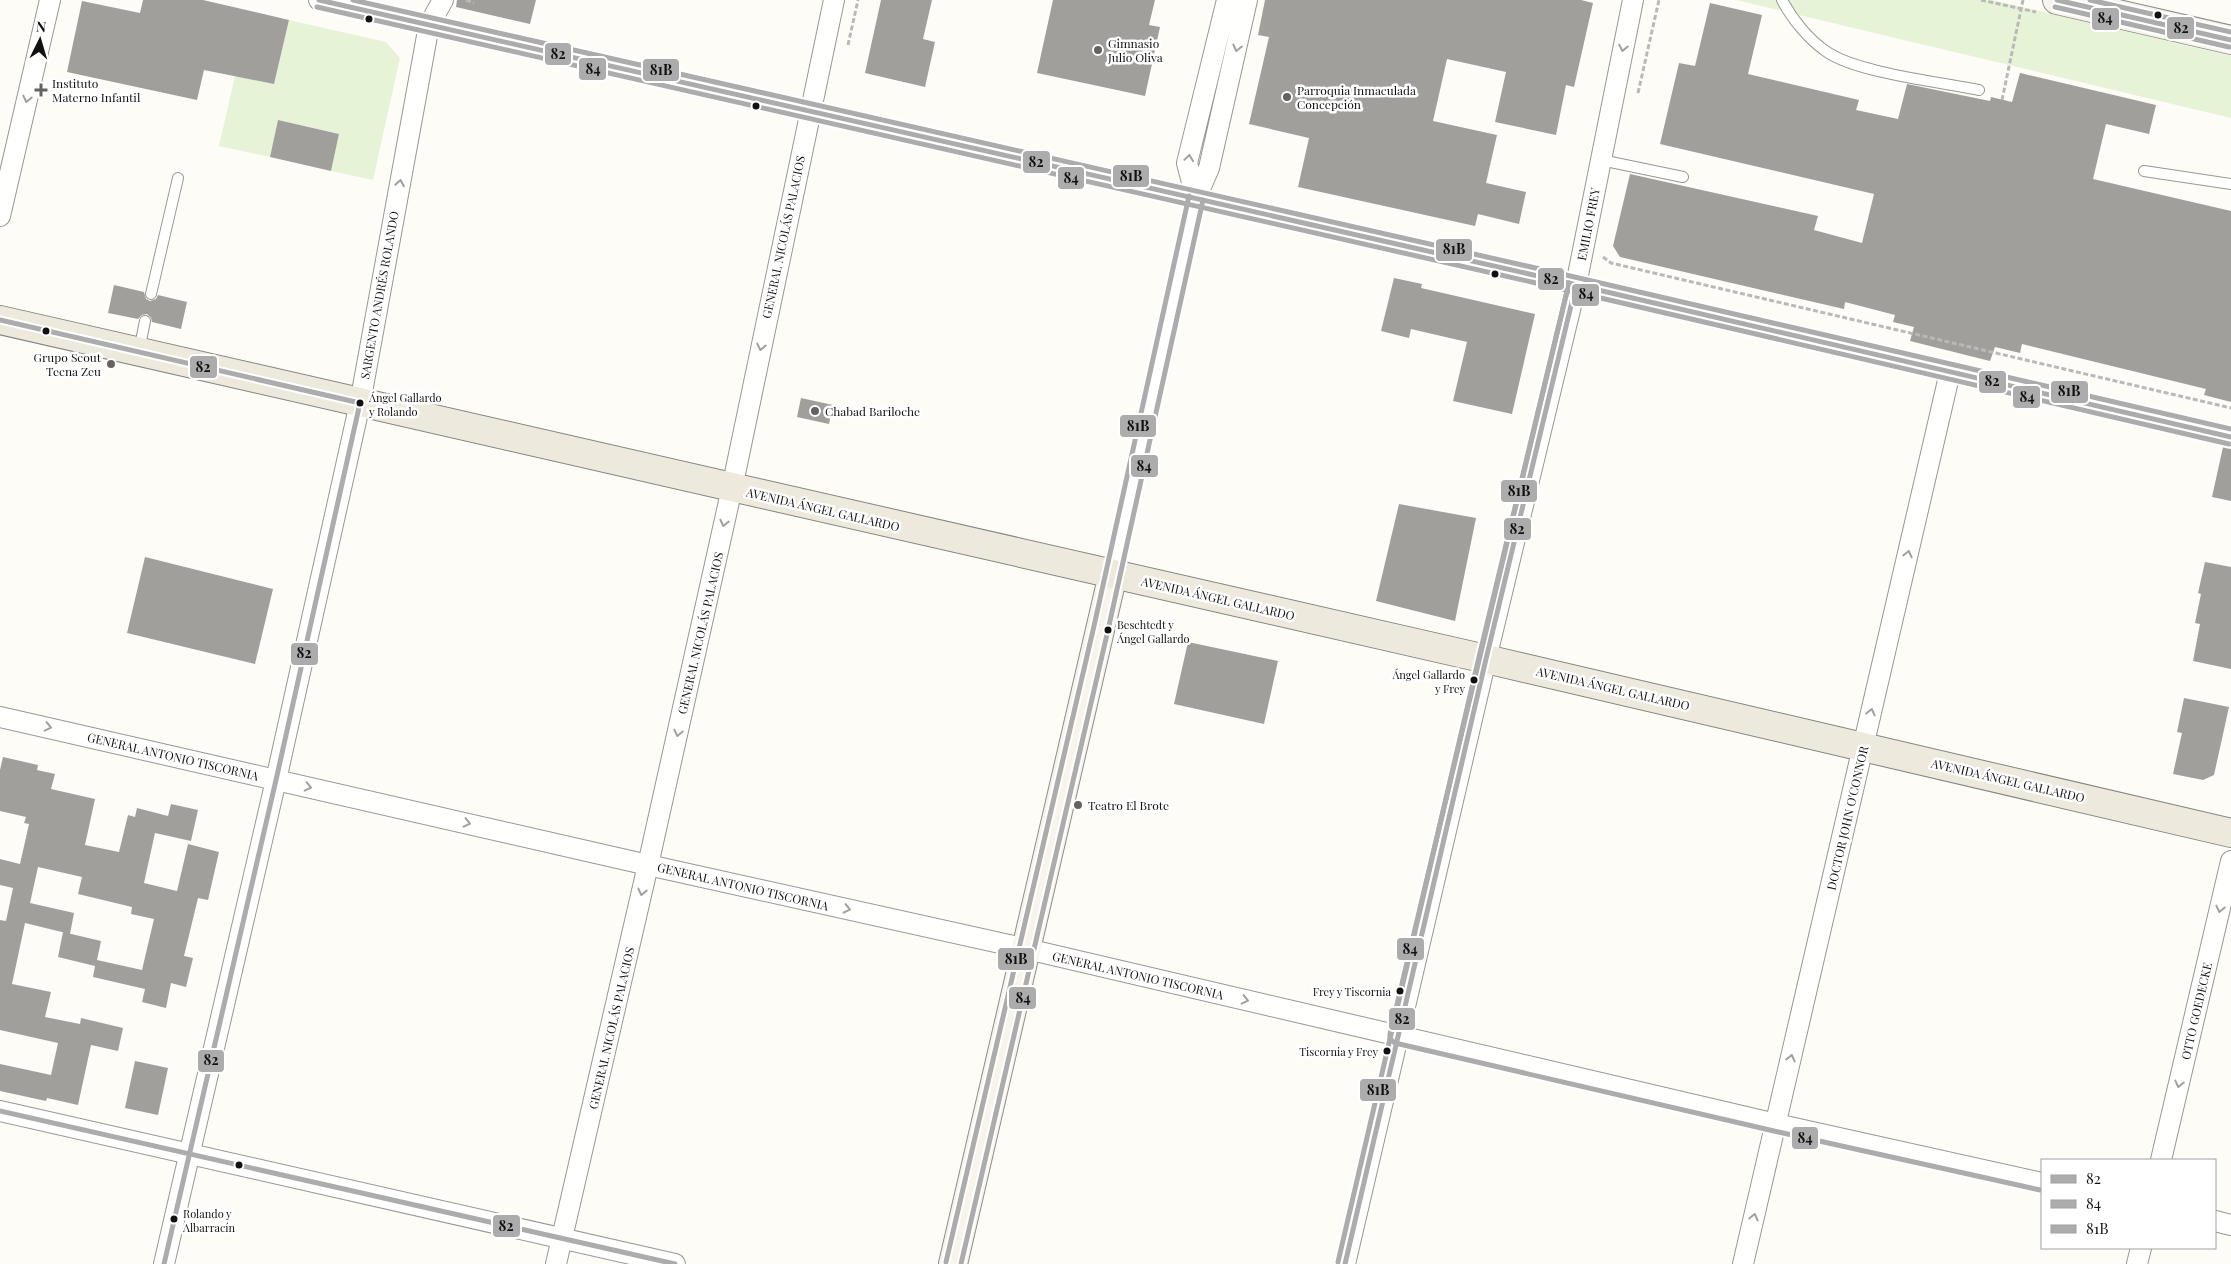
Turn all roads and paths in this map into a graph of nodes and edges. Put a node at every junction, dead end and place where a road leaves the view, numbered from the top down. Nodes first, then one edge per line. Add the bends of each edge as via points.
1 (50, 0) edge
2 (320, 0) edge
3 (443, 0) edge
4 (466, 0) edge
5 (834, 0) edge
6 (1226, 0) edge
7 (1247, 0) edge
8 (1633, 0) edge
9 (1659, 0) edge
10 (1782, 0) edge
11 (2023, 0) edge
12 (2057, 0) edge
13 (474, 3) dead end
14 (429, 26) junction
15 (2231, 40) edge
16 (1979, 90) dead end
17 (1637, 97) dead end
18 (2002, 100) dead end
19 (809, 111) junction
20 (1601, 160) junction
21 (2144, 171) dead end
22 (1683, 177) dead end
23 (178, 178) dead end
24 (2231, 184) edge
25 (1196, 198) junction
26 (0, 216) edge
27 (1601, 253) dead end
28 (1576, 284) junction
29 (151, 294) dead end
30 (0, 320) edge
31 (146, 321) dead end
32 (138, 352) junction
33 (1950, 372) junction
34 (360, 404) junction
35 (2231, 408) edge
36 (2231, 437) edge
37 (732, 488) junction
38 (1113, 574) junction
39 (1486, 659) junction
40 (0, 717) edge
41 (1863, 746) junction
42 (276, 780) junction
43 (2231, 833) edge
44 (2231, 861) edge
45 (648, 865) junction
46 (1027, 949) junction
47 (1397, 1036) junction
48 (0, 1110) edge
49 (1776, 1124) junction
50 (188, 1153) junction
51 (2161, 1159) edge
52 (2041, 1183) edge
53 (2216, 1221) edge
54 (2231, 1225) edge
55 (562, 1238) junction
56 (2141, 1249) edge
57 (164, 1264) edge
58 (556, 1264) edge
59 (675, 1264) edge
60 (953, 1264) edge
61 (1345, 1264) edge
62 (1743, 1264) edge
63 (2137, 1264) edge

1 -> 26 street
2 - 14 street
3 - 14 street, SARGENTO ANDRÉS ROLANDO
4 - 13 path
5 - 19 street, GENERAL NICOLÁS PALACIOS
25 -> 6 street via 1187,164
7 -> 25 street via 1209,168
8 -> 20 street, EMILIO FREY
9 - 17 path
10 - 16 lane via 1814,41 1844,60
11 - 18 path
12 - 15 street
14 - 19 street
34 -> 14 street, SARGENTO ANDRÉS ROLANDO
19 - 25 street
19 -> 37 street, GENERAL NICOLÁS PALACIOS
20 - 22 lane
20 - 28 street, EMILIO FREY
21 - 24 lane
23 - 29 lane
25 - 28 street
25 - 38 street
27 - 35 path via 1611,263
28 - 33 street
28 - 39 street, EMILIO FREY
30 - 32 main road, AVENIDA ÁNGEL GALLARDO
31 - 32 lane
32 - 34 main road, AVENIDA ÁNGEL GALLARDO
33 - 36 street
41 -> 33 street, DOCTOR JOHN O'CONNOR
34 - 37 main road, AVENIDA ÁNGEL GALLARDO
34 - 42 street, SARGENTO ANDRÉS ROLANDO
37 - 38 main road, AVENIDA ÁNGEL GALLARDO
37 -> 45 street, GENERAL NICOLÁS PALACIOS
38 - 39 main road, AVENIDA ÁNGEL GALLARDO
38 - 46 street
39 - 41 main road, AVENIDA ÁNGEL GALLARDO
39 - 47 street, EMILIO FREY
40 -> 42 street, GENERAL ANTONIO TISCORNIA
41 - 43 main road, AVENIDA ÁNGEL GALLARDO
49 -> 41 street, DOCTOR JOHN O'CONNOR
42 -> 45 street, GENERAL ANTONIO TISCORNIA
42 - 50 street, SARGENTO ANDRÉS ROLANDO
44 -> 51 street, OTTO GOEDECKE
45 -> 46 street, GENERAL ANTONIO TISCORNIA
45 -> 55 street, GENERAL NICOLÁS PALACIOS
46 -> 47 street, GENERAL ANTONIO TISCORNIA
46 - 60 street
47 - 49 street, GENERAL ANTONIO TISCORNIA
47 - 61 street, EMILIO FREY
48 - 50 street
49 - 52 street, GENERAL ANTONIO TISCORNIA
62 -> 49 street, DOCTOR JOHN O'CONNOR
50 - 55 street
50 - 57 street, SARGENTO ANDRÉS ROLANDO
53 - 54 street
55 - 58 street, GENERAL NICOLÁS PALACIOS
55 - 59 street
56 - 63 street

